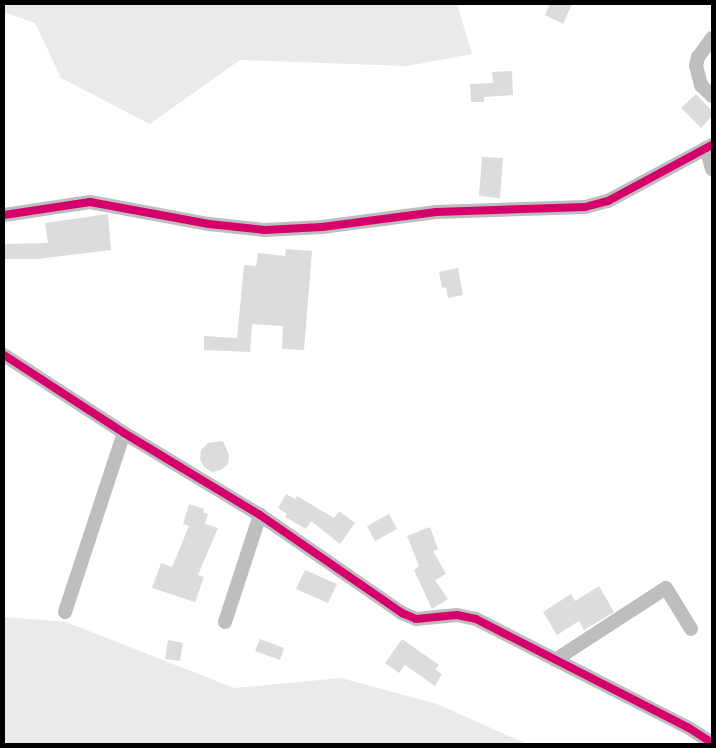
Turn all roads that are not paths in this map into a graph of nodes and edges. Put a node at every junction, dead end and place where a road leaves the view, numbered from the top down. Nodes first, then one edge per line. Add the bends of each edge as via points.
1 (712, 38) edge
2 (712, 96) edge
3 (709, 147) edge
4 (712, 170) edge
5 (4, 215) edge
6 (4, 355) edge
7 (124, 433) junction
8 (260, 515) junction
9 (66, 612) dead end
10 (225, 622) dead end
11 (690, 630) dead end
12 (555, 660) junction
13 (712, 743) edge

1 - 2 street via 698,57 696,66 701,85
3 - 4 street
3 - 5 street via 608,201 585,207 436,212 322,227 265,230 209,224 90,202
6 - 7 street
7 - 8 street
7 - 9 street
8 - 10 street
8 - 12 street via 402,613 416,619 457,615 476,619
11 - 12 street via 666,588
12 - 13 street

